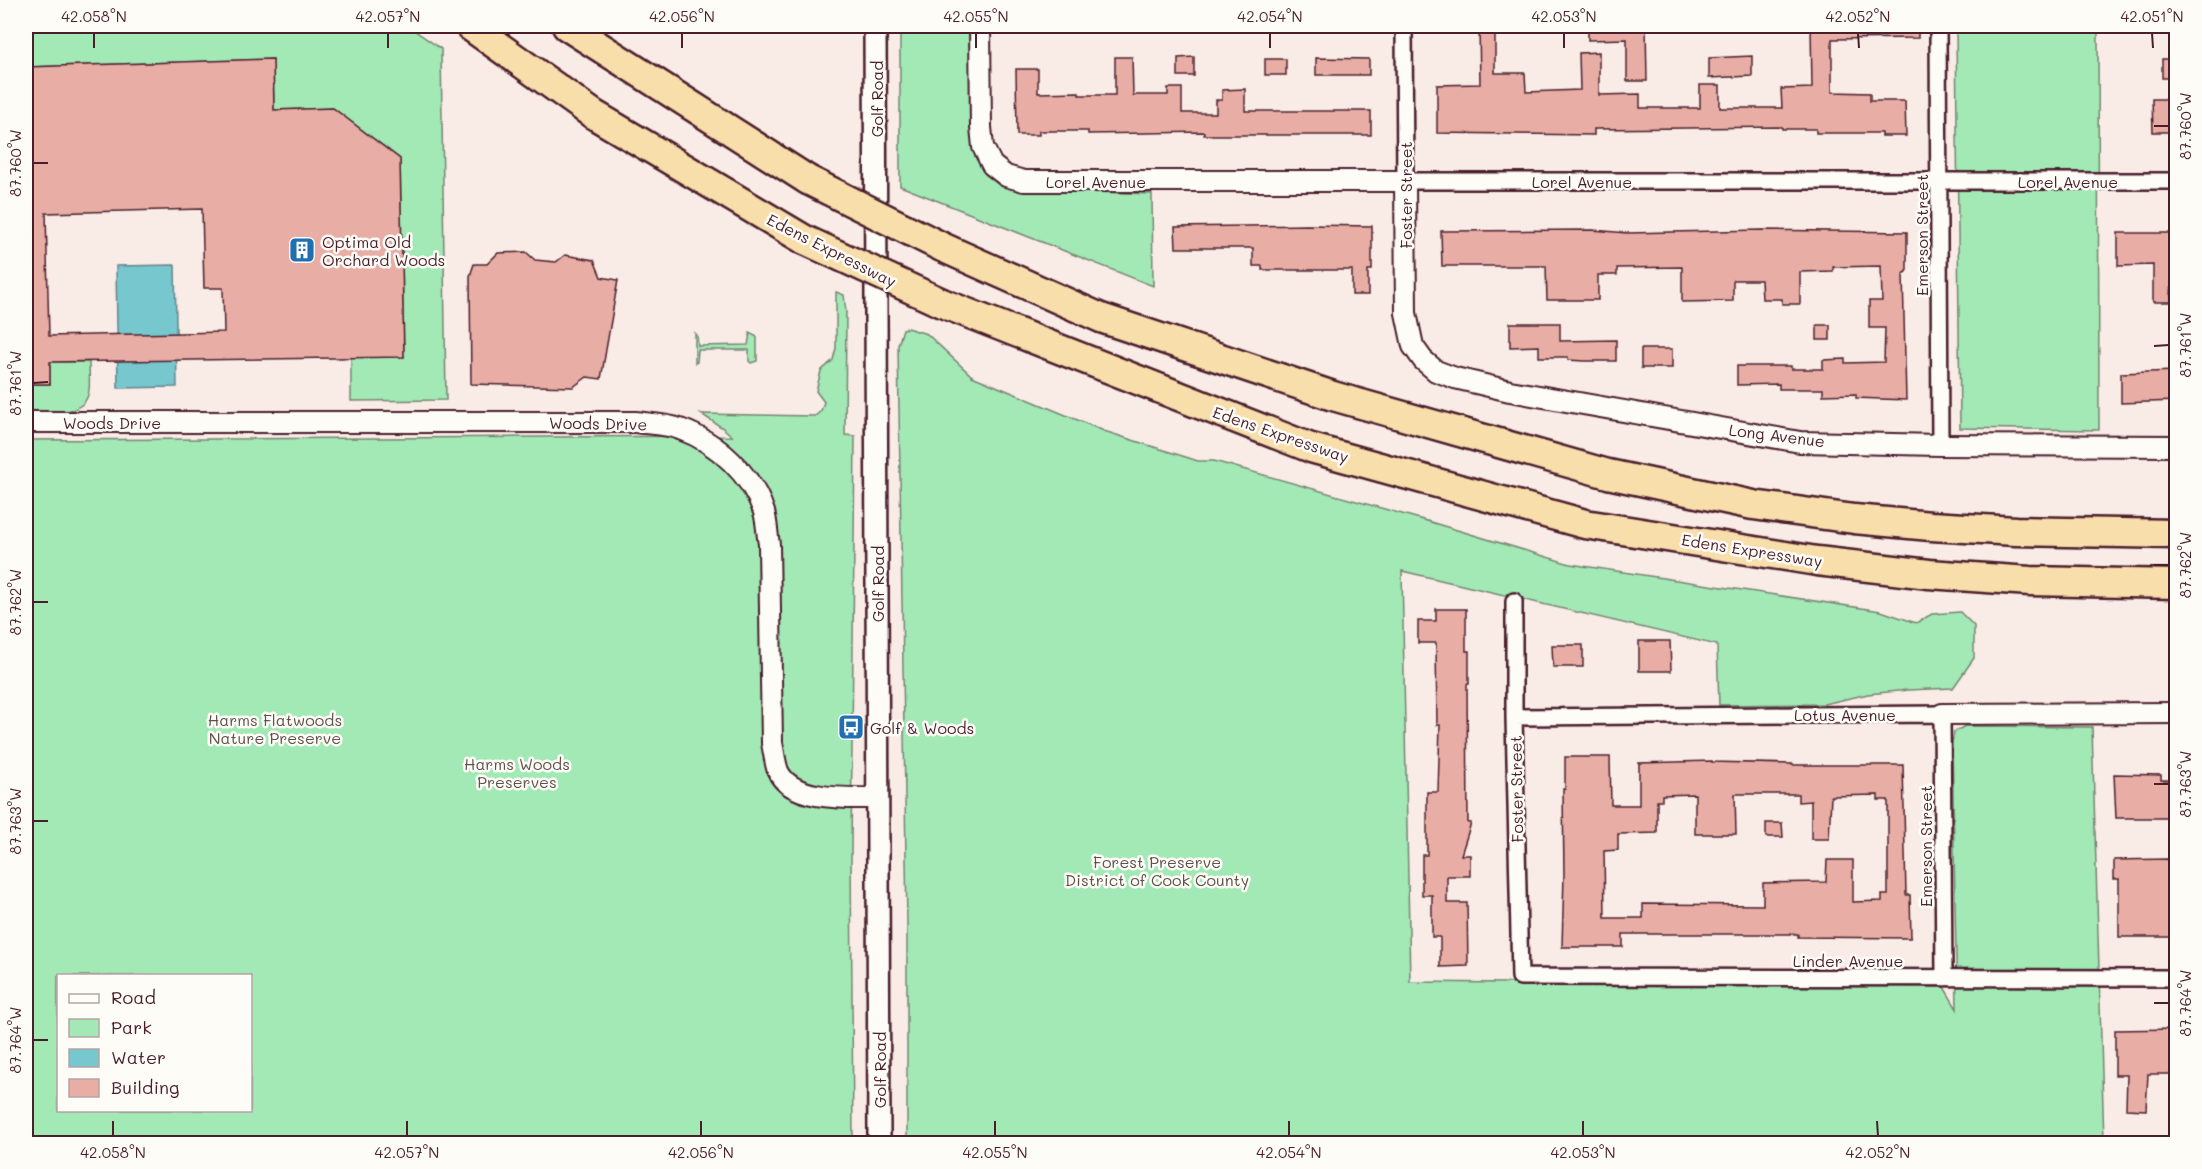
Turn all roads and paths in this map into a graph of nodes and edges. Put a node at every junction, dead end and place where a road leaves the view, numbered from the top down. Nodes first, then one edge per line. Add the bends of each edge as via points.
1 (470, 26) edge
2 (567, 26) edge
3 (875, 26) edge
4 (980, 26) edge
5 (1404, 26) edge
6 (1938, 26) edge
7 (1405, 180) junction
8 (1939, 181) junction
9 (2176, 181) edge
10 (1423, 360) joint
11 (26, 422) edge
12 (1940, 445) junction
13 (2176, 446) edge
14 (2176, 534) edge
15 (2176, 584) edge
16 (1514, 601) dead end
17 (2176, 713) edge
18 (1942, 714) junction
19 (1514, 717) junction
20 (878, 798) junction
21 (1520, 977) joint
22 (1944, 978) junction
23 (2176, 978) edge
24 (879, 1143) edge

1 - 15 highway, Edens Expressway, bridge via 593,114 806,240 942,303 1311,448 1584,524 1818,561 2030,581
2 - 14 highway, bridge via 808,180 942,247 1112,321 1333,396 1608,474 1753,505 1931,526
3 - 20 main road, Golf Road
4 - 7 street, Lorel Avenue via 983,147 992,165 1006,176 1024,182
5 - 7 street, Foster Street
6 - 8 street, Emerson Street
7 - 8 street, Lorel Avenue
7 - 10 street, Foster Street via 1406,313 1413,346
8 - 9 street, Lorel Avenue
8 - 12 street, Emerson Street
10 - 12 street, Long Avenue via 1436,371 1455,378 1510,391 1800,442
11 - 20 street, Woods Drive via 634,422 693,434 744,474 764,513 769,544 772,743 778,773 792,787 817,796
12 - 13 street, Long Avenue
16 - 19 street, Foster Street
17 - 18 street, Lotus Avenue
18 - 19 street, Lotus Avenue
18 - 22 street, Emerson Street
19 - 21 street, Foster Street
20 - 24 main road, Golf Road
21 - 22 street, Linder Avenue
22 - 23 street, Linder Avenue

